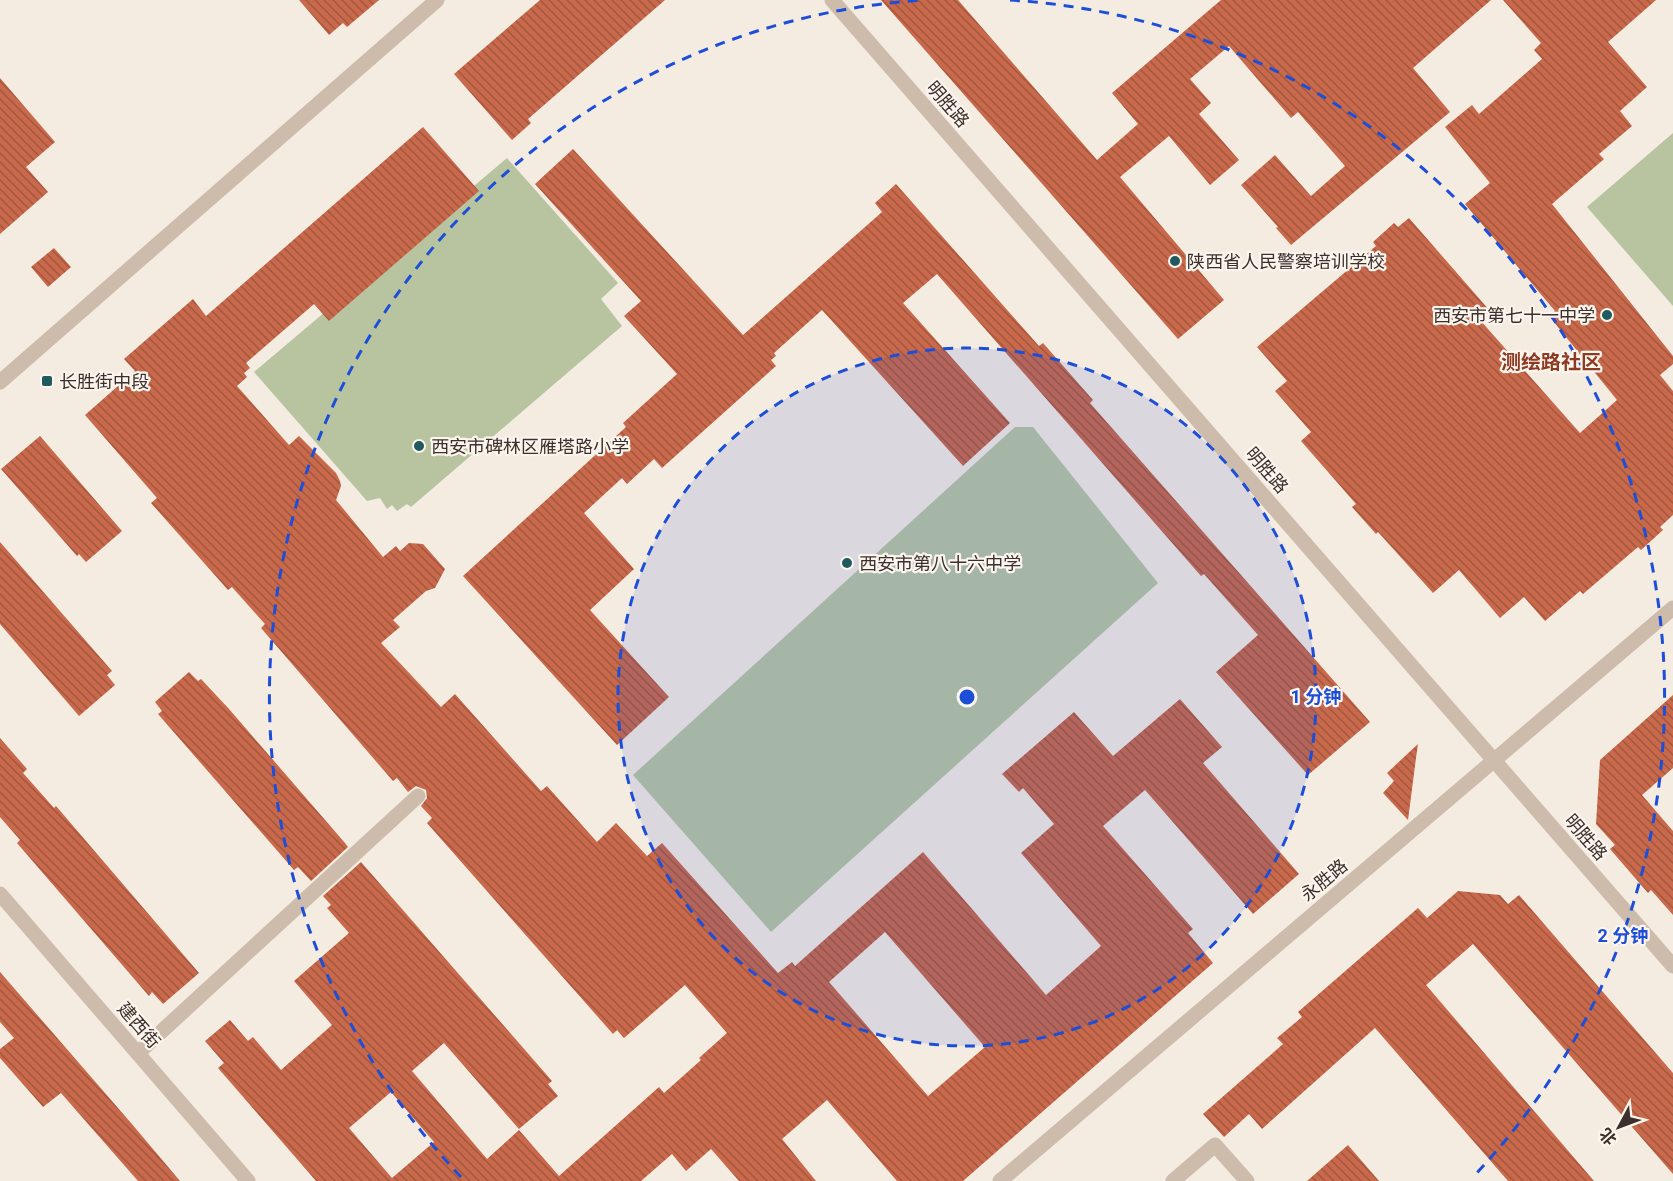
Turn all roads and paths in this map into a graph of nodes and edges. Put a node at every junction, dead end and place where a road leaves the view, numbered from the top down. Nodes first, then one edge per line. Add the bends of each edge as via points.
1 (437, 0) edge
2 (832, 0) edge
3 (0, 382) edge
4 (1673, 608) edge
5 (1494, 760) junction
6 (418, 796) dead end
7 (0, 894) edge
8 (1673, 966) edge
9 (138, 1053) junction
10 (248, 1181) edge
11 (1000, 1181) edge
12 (1173, 1181) edge
13 (1247, 1181) edge

1 - 3 street
2 - 5 street, 明胜路
4 - 5 street, 永胜路
5 - 8 street, 明胜路
5 - 11 street, 永胜路
6 - 9 street
7 - 9 street, 建西街
9 - 10 street, 建西街
12 - 13 street via 1215,1145

